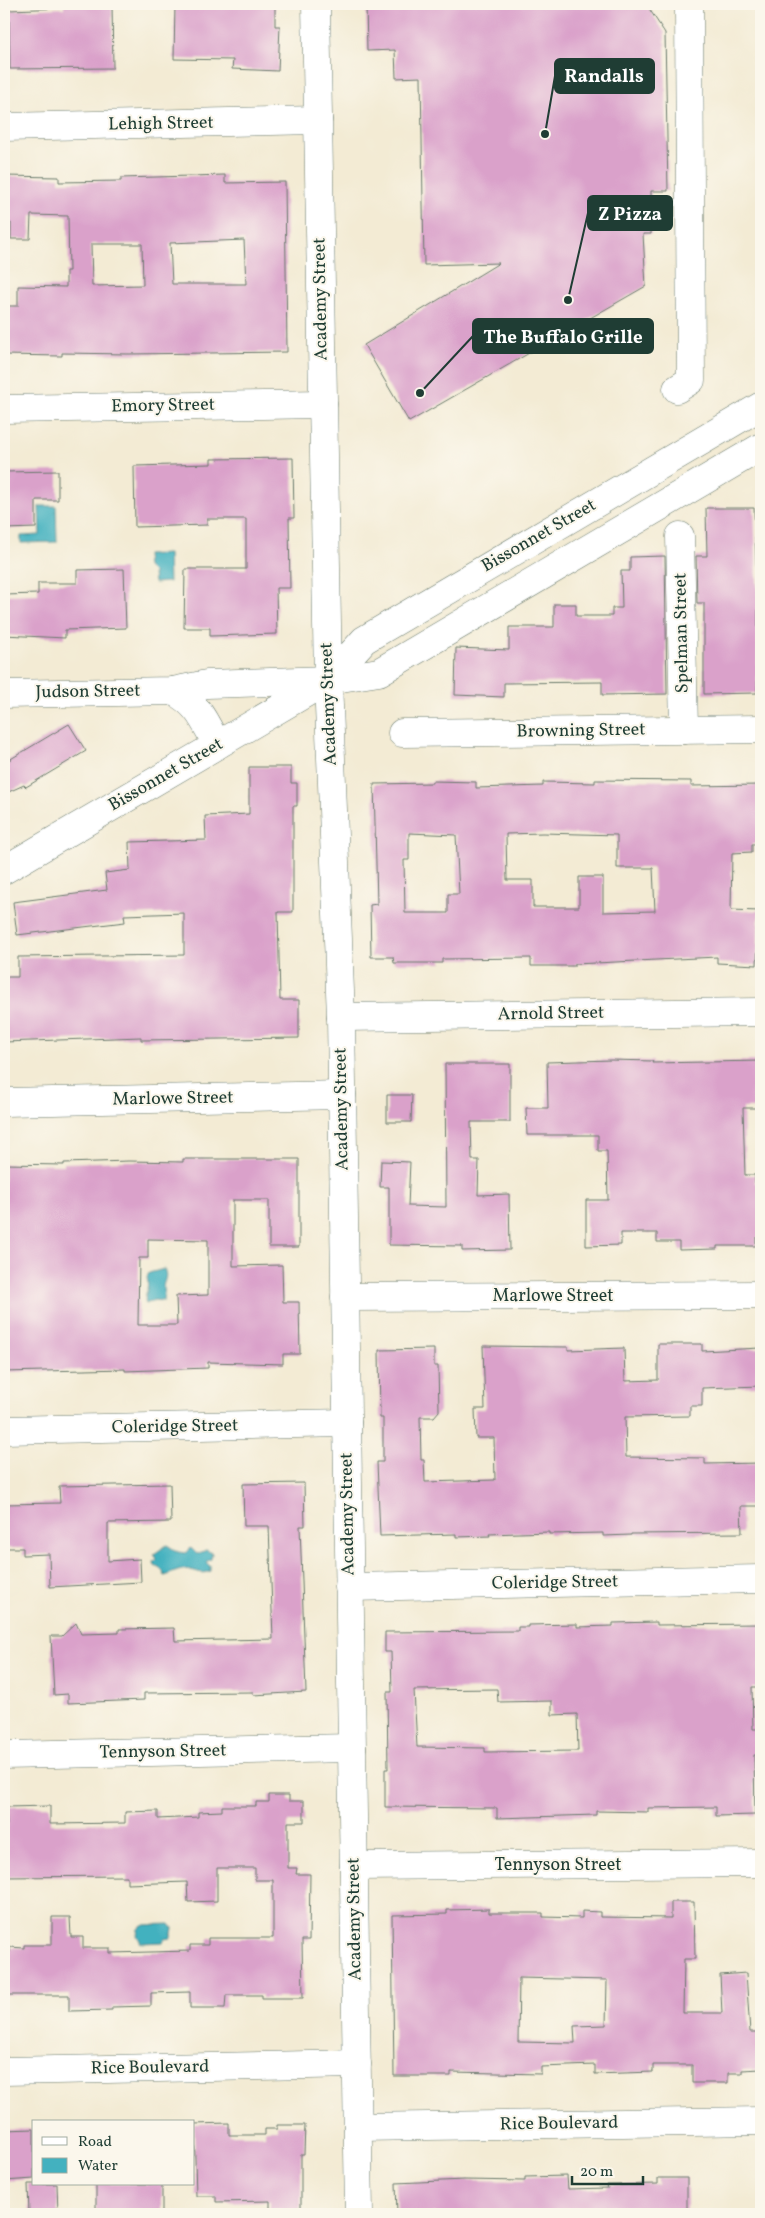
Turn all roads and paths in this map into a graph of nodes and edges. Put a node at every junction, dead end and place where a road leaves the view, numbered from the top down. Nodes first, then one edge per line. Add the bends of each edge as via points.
1 (316, 4) edge
2 (689, 4) edge
3 (318, 120) junction
4 (4, 127) edge
5 (677, 389) dead end
6 (323, 404) junction
7 (761, 406) edge
8 (4, 409) edge
9 (761, 447) edge
10 (680, 536) dead end
11 (328, 680) junction
12 (173, 691) junction
13 (4, 694) edge
14 (761, 729) edge
15 (684, 730) junction
16 (402, 734) dead end
17 (217, 745) junction
18 (4, 870) edge
19 (761, 1012) edge
20 (341, 1016) junction
21 (342, 1095) junction
22 (4, 1102) edge
23 (761, 1295) edge
24 (345, 1297) junction
25 (347, 1423) junction
26 (4, 1430) edge
27 (761, 1579) edge
28 (349, 1587) junction
29 (352, 1748) junction
30 (4, 1755) edge
31 (761, 1863) edge
32 (354, 1866) junction
33 (357, 2064) junction
34 (4, 2071) edge
35 (761, 2121) edge
36 (358, 2127) junction
37 (359, 2214) edge

1 - 3 street, Academy Street
2 - 5 street via 691,380
3 - 4 street, Lehigh Street
3 - 6 street, Academy Street
6 - 8 street, Emory Street
6 - 11 street, Academy Street
7 - 11 street, Bissonnet Street via 364,640
9 - 11 street, Bissonnet Street via 379,672
10 - 15 street, Spelman Street
11 - 12 street, Judson Street via 207,684
11 - 17 street, Bissonnet Street
11 - 20 street, Academy Street
12 - 13 street, Judson Street
12 - 17 street via 188,699 200,712
14 - 15 street, Browning Street
15 - 16 street, Browning Street
17 - 18 street, Bissonnet Street
19 - 20 street, Arnold Street
20 - 21 street, Academy Street
21 - 22 street, Marlowe Street
21 - 24 street, Academy Street
23 - 24 street, Marlowe Street
24 - 25 street, Academy Street
25 - 26 street, Coleridge Street
25 - 28 street, Academy Street
27 - 28 street, Coleridge Street
28 - 29 street, Academy Street
29 - 30 street, Tennyson Street
29 - 32 street, Academy Street
31 - 32 street, Tennyson Street
32 - 33 street, Academy Street
33 - 34 street, Rice Boulevard
33 - 36 street, Academy Street
35 - 36 street, Rice Boulevard
36 - 37 street, Academy Street

